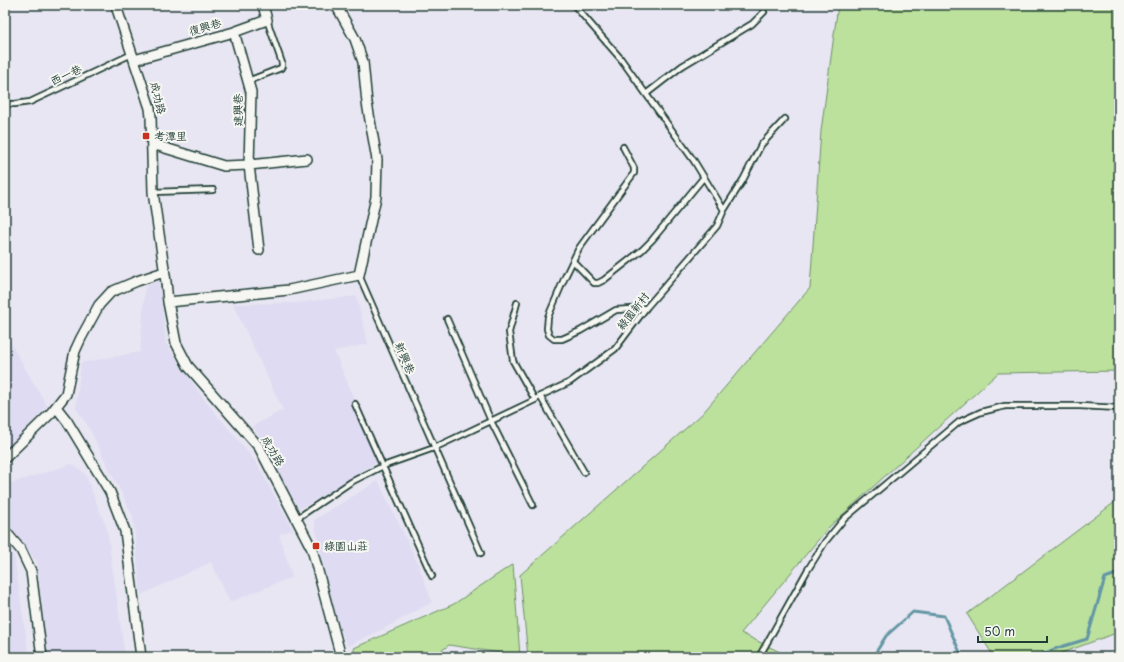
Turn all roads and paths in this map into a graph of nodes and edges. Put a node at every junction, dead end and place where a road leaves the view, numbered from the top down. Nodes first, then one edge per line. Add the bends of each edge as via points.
1 (117, 5) edge
2 (263, 5) edge
3 (336, 5) edge
4 (574, 5) edge
5 (764, 12) dead end
6 (268, 20) junction
7 (234, 32) junction
8 (133, 57) junction
9 (248, 80) junction
10 (646, 94) junction
11 (5, 104) edge
12 (785, 119) dead end
13 (152, 144) junction
14 (623, 147) dead end
15 (306, 160) dead end
16 (249, 165) junction
17 (704, 177) junction
18 (213, 190) dead end
19 (153, 192) junction
20 (724, 210) junction
21 (259, 250) dead end
22 (573, 261) junction
23 (164, 272) junction
24 (359, 275) junction
25 (168, 302) junction
26 (517, 304) dead end
27 (646, 308) junction
28 (447, 319) dead end
29 (540, 396) junction
30 (534, 400) junction
31 (355, 404) dead end
32 (56, 407) junction
33 (1119, 408) edge
34 (491, 421) junction
35 (434, 448) junction
36 (5, 458) edge
37 (383, 466) junction
38 (584, 472) dead end
39 (533, 505) dead end
40 (296, 519) junction
41 (5, 531) edge
42 (481, 553) dead end
43 (432, 576) dead end
44 (42, 657) edge
45 (141, 657) edge
46 (341, 657) edge
47 (759, 657) edge

1 - 8 street, 成功路
2 - 6 street
3 - 24 street via 355,39 363,62 377,160 376,197
4 - 10 lane via 621,59
5 - 10 lane via 752,24 682,66
6 - 7 street, 復興巷
6 - 9 lane via 282,66
7 - 8 street, 復興巷
7 - 9 street, 建興巷
8 - 11 lane, 西一巷 via 30,102
8 - 13 street, 成功路 via 150,108
9 - 16 street, 建興巷 via 252,98
10 - 17 lane
12 - 20 lane, 綠園新村 via 761,145
13 - 16 street via 224,166
13 - 19 street, 成功路
14 - 22 lane via 634,173
15 - 16 street
16 - 21 street, 建興巷
17 - 20 lane
17 - 22 lane via 652,240 604,280 594,283
18 - 19 lane
19 - 23 street, 成功路
20 - 27 lane, 綠園新村 via 716,226
22 - 27 lane via 548,317 548,336 562,339 616,310
23 - 25 street, 成功路
23 - 32 street via 111,292 99,305 75,351 66,394
24 - 25 street via 289,290
24 - 35 lane, 新興巷
25 - 40 street, 成功路 via 176,343 188,366 259,447
26 - 30 lane via 509,332 513,361
27 - 29 lane, 綠園新村 via 615,349 570,382
28 - 34 lane
29 - 30 lane, 綠園新村
29 - 38 lane
30 - 34 lane, 綠園新村
31 - 37 lane
32 - 36 street
32 - 45 street via 110,492 125,531
33 - 47 lane via 1005,406 981,412 959,422 844,519 807,570
34 - 35 lane
34 - 39 lane
35 - 37 lane
35 - 42 lane, 新興巷
37 - 40 lane via 351,482
37 - 43 lane
40 - 46 street, 成功路 via 312,549
41 - 44 street via 21,550 31,571

